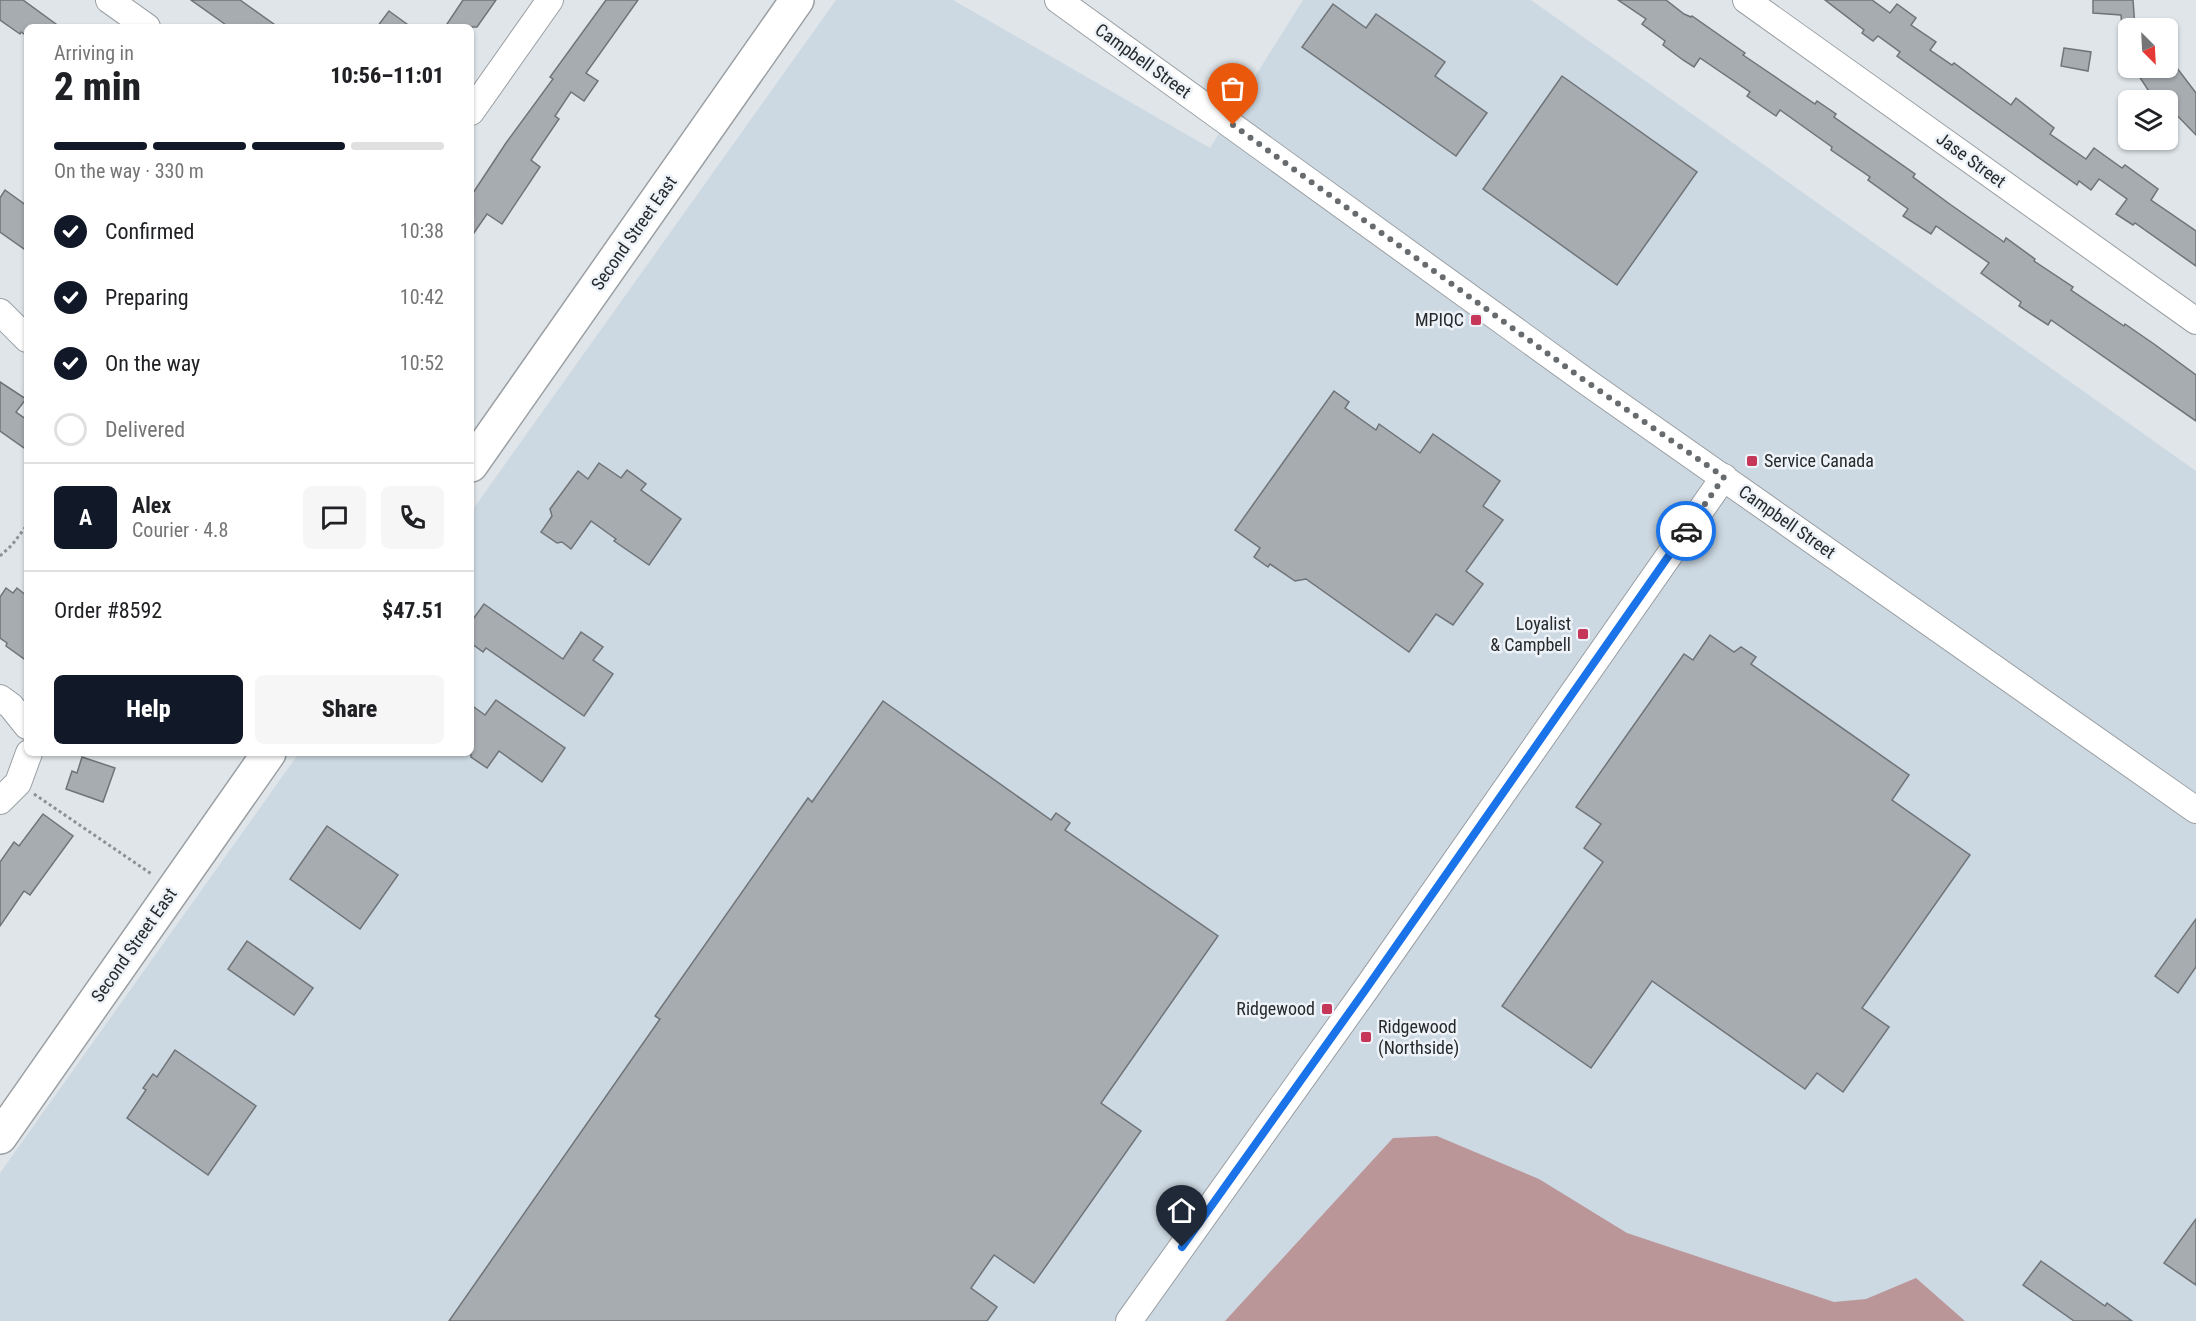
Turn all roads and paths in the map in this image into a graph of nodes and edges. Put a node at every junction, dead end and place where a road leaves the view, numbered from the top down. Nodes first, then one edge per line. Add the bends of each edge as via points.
1 (109, 0) edge
2 (550, 0) edge
3 (797, 0) edge
4 (1058, 0) edge
5 (1746, 0) edge
6 (143, 24) edge
7 (474, 108) edge
8 (0, 312) edge
9 (2196, 321) edge
10 (24, 336) edge
11 (474, 461) edge
12 (1724, 477) junction
13 (24, 529) edge
14 (0, 556) edge
15 (0, 698) edge
16 (24, 722) edge
17 (28, 756) edge
18 (267, 756) edge
19 (18, 783) junction
20 (0, 801) edge
21 (2196, 810) edge
22 (173, 889) junction
23 (0, 1137) edge
24 (1129, 1321) edge

1 - 6 street
2 - 7 street
3 - 11 main road, Second Street East
4 - 12 street, Campbell Street
5 - 9 street, Jase Street
8 - 10 street
12 - 21 street, Campbell Street
12 - 24 street
13 - 14 path
15 - 16 street
17 - 19 street
18 - 22 main road, Second Street East
19 - 20 street
19 - 22 path
22 - 23 main road, Second Street East

